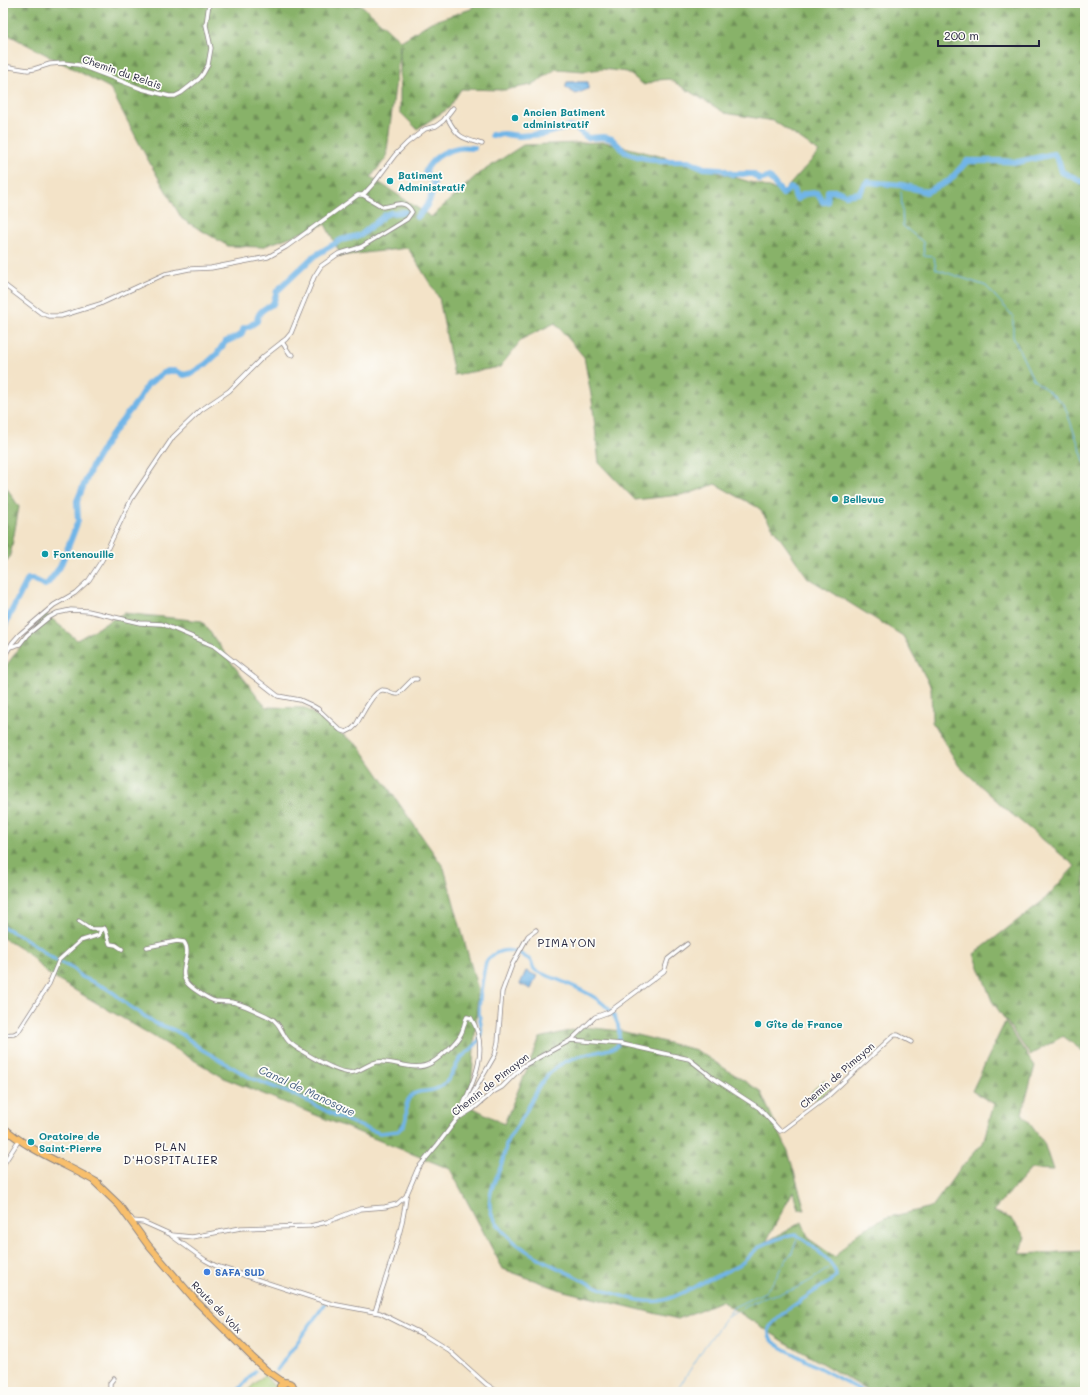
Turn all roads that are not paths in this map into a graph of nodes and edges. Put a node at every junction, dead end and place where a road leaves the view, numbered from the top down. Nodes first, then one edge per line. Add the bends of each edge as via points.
1 (209, 3) edge
2 (3, 66) edge
3 (453, 108) dead end
4 (448, 119) dead end
5 (482, 144) dead end
6 (363, 195) junction
7 (3, 284) edge
8 (282, 342) junction
9 (293, 355) dead end
10 (10, 647) junction
11 (3, 660) edge
12 (417, 678) dead end
13 (79, 920) dead end
14 (104, 928) junction
15 (536, 930) dead end
16 (686, 944) dead end
17 (147, 947) dead end
18 (122, 949) dead end
19 (3, 1036) edge
20 (571, 1040) junction
21 (911, 1042) dead end
22 (457, 1120) junction
23 (3, 1127) edge
24 (19, 1140) junction
25 (3, 1165) edge
26 (95, 1182) junction
27 (406, 1196) junction
28 (120, 1205) junction
29 (135, 1221) junction
30 (172, 1235) junction
31 (156, 1255) junction
32 (376, 1312) junction
33 (114, 1378) dead end
34 (281, 1387) edge
35 (294, 1391) edge
36 (110, 1392) edge
37 (498, 1392) edge

1 - 2 street, Chemin du Relais via 206,25 211,48 208,65 198,79 175,96 142,89 79,65 50,64 28,70
3 - 6 street via 443,121 425,129 407,143
4 - 5 street via 459,136
6 - 7 street via 355,196 268,258 165,274 100,304 61,316 41,313
6 - 8 street via 382,207 401,203 412,212 407,219 361,246 338,254 321,266 314,277 292,333
8 - 9 street
8 - 10 street via 262,357 229,391 200,410 173,437 132,498 102,560 89,580 20,634
10 - 11 street
10 - 12 street via 20,644 48,618 71,610 88,611 140,623 162,624 214,646 278,696 311,705 340,730 346,732 356,725 378,691 398,694
13 - 14 street via 91,929
14 - 18 street via 109,943
14 - 19 street via 98,936 80,941 58,961 48,984 21,1027 16,1033
15 - 22 street via 529,934 522,946 504,987 498,1042 493,1059
16 - 20 street via 668,959 664,971 610,1011 595,1017
17 - 22 street via 176,941 184,942 187,950 185,978 190,986 211,1000 236,1003 272,1018 287,1040 296,1047 343,1072 352,1072 378,1062 416,1067 430,1064 458,1039 465,1019 472,1019 480,1042 480,1052 474,1079
20 - 21 street, Chemin de Pimayon via 620,1043 688,1059 759,1108 780,1131 828,1096 894,1035
20 - 22 street, Chemin de Pimayon via 523,1066 502,1087
22 - 27 street, Chemin de Pimayon via 418,1168
23 - 24 main road, Route de Volx
24 - 25 street
24 - 26 main road, Route de Volx
26 - 28 main road, Route de Volx
26 - 29 main road, Route de Volx via 114,1195
27 - 30 street via 394,1205 360,1209 310,1226 242,1228 192,1237
27 - 32 street, Chemin de Pimayon via 395,1247
28 - 29 street
28 - 31 main road, Route de Volx
29 - 30 street
29 - 31 main road, Route de Volx
30 - 32 street via 216,1266 332,1304
31 - 34 main road, Route de Volx via 196,1301
32 - 37 street via 424,1335 448,1350
33 - 36 street via 110,1384
34 - 35 main road via 290,1383

